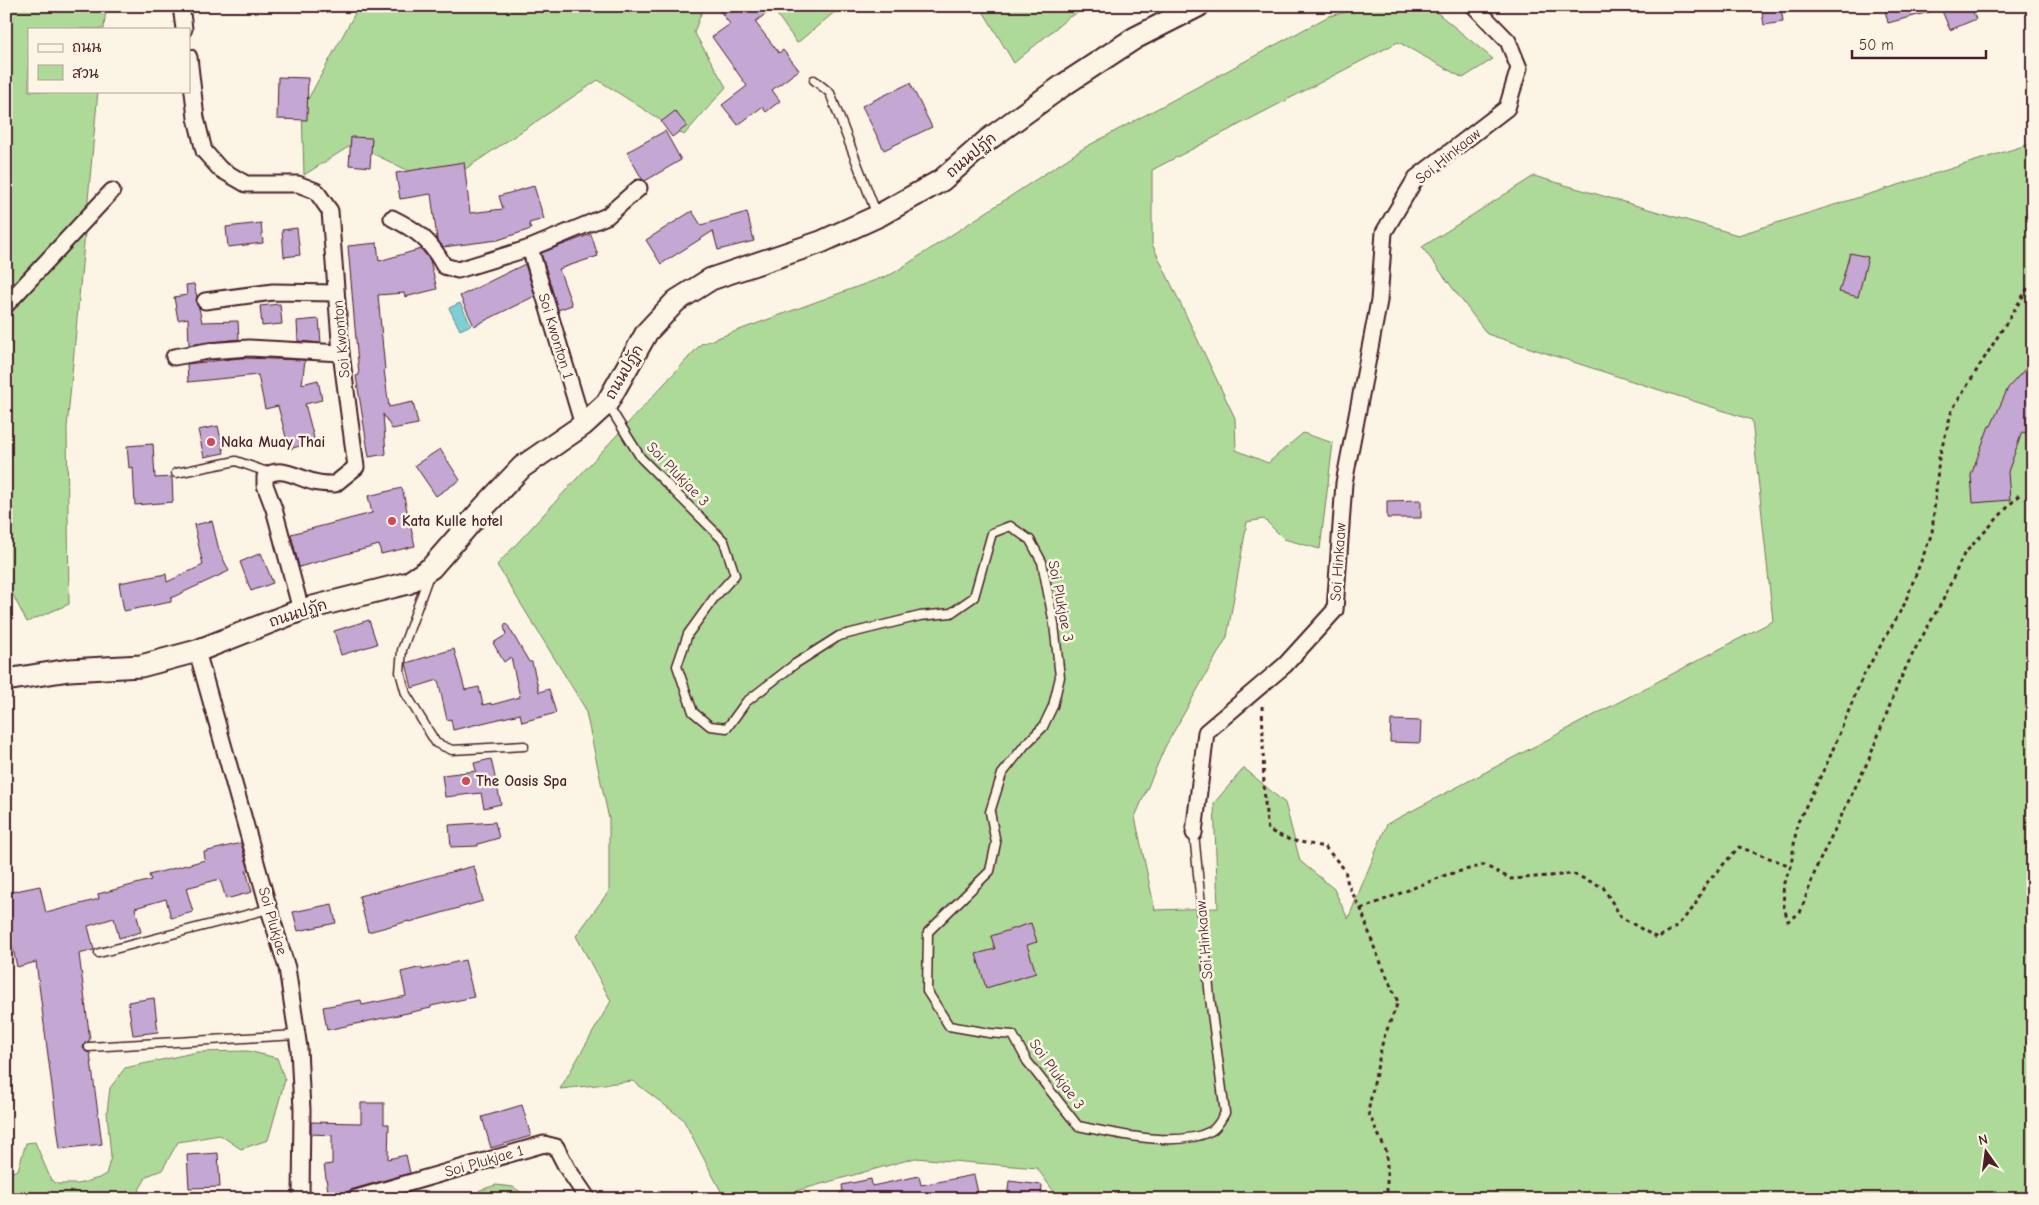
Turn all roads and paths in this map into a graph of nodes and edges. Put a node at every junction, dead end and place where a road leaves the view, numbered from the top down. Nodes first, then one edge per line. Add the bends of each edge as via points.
1 (180, 6) edge
2 (1198, 6) edge
3 (1474, 6) edge
4 (184, 28) edge
5 (190, 73) edge
6 (814, 80) dead end
7 (639, 188) dead end
8 (112, 191) dead end
9 (878, 216) junction
10 (392, 218) dead end
11 (530, 248) junction
12 (2033, 280) edge
13 (336, 292) junction
14 (205, 301) dead end
15 (6, 305) edge
16 (341, 353) junction
17 (174, 356) dead end
18 (607, 403) junction
19 (583, 425) junction
20 (270, 472) junction
21 (176, 473) dead end
22 (2019, 495) dead end
23 (431, 568) junction
24 (301, 610) junction
25 (197, 651) junction
26 (6, 680) edge
27 (1260, 686) junction
28 (524, 746) dead end
29 (1194, 833) joint
30 (1791, 866) junction
31 (268, 909) junction
32 (1361, 909) junction
33 (99, 953) dead end
34 (297, 1035) junction
35 (89, 1047) dead end
36 (1213, 1130) joint
37 (301, 1199) edge
38 (353, 1199) edge
39 (588, 1199) edge
40 (1387, 1199) edge

1 - 4 street
2 - 9 main road, ถนนปฏัก via 1135,38 989,139 942,180
3 - 27 street, Soi Hinkaaw via 1508,42 1520,68 1507,108 1416,178 1384,232 1379,301 1344,483 1335,610 1285,665
5 - 13 street, Soi Kwonton via 204,151 220,169 246,184 298,184 316,191 330,211
6 - 9 lane via 830,93
7 - 11 street via 607,216
8 - 15 street
9 - 18 main road, ถนนปฏัก via 821,242 711,279 676,301 647,332
10 - 11 street via 428,240 444,266 458,270
11 - 19 street, Soi Kwonton 1
12 - 30 path via 1952,410 1939,458 1932,533 1904,605 1862,678 1829,759 1797,824
13 - 14 street via 273,292
13 - 16 street, Soi Kwonton
16 - 17 street via 249,348
16 - 20 street, Soi Kwonton via 356,467 335,484 318,483 279,471
18 - 19 main road, ถนนปฏัก
18 - 36 lane, Soi Plukjae 3 via 641,458 724,540 735,574 688,634 677,666 693,712 710,726 727,728 746,702 795,664 839,636 920,616 951,613 974,597 992,533 1010,526 1030,540 1042,562 1054,624 1060,677 1054,706 1043,727 1002,774 990,812 996,843 990,871 928,932 927,990 949,1026 1013,1035 1027,1061 1078,1126 1132,1137 1184,1140
19 - 23 main road, ถนนปฏัก via 522,467
20 - 21 lane via 236,460
20 - 24 street via 265,477 265,484
22 - 30 path via 1964,554 1899,682 1869,759 1817,866 1800,913 1788,921 1783,885
23 - 24 main road, ถนนปฏัก via 408,584
23 - 28 lane via 402,650 400,672 406,694 436,743 452,750
24 - 25 main road, ถนนปฏัก
25 - 26 main road, ถนนปฏัก via 141,666 69,670
25 - 31 street, Soi Plukjae
27 - 29 street, Soi Hinkaaw via 1206,732
27 - 32 path via 1263,797 1268,830 1290,840 1325,847 1345,870 1348,884
29 - 36 lane, Soi Hinkaaw via 1210,998 1226,1113
30 - 32 path via 1739,847 1705,885 1694,906 1676,927 1657,938 1620,917 1603,887 1573,874 1511,879 1484,865 1446,875
31 - 33 lane
31 - 34 street, Soi Plukjae via 287,968
32 - 40 path via 1398,1002 1383,1040 1368,1112 1387,1153
34 - 35 lane
34 - 37 street, Soi Plukjae via 302,1110
38 - 39 street, Soi Plukjae 1 via 544,1144 556,1147

